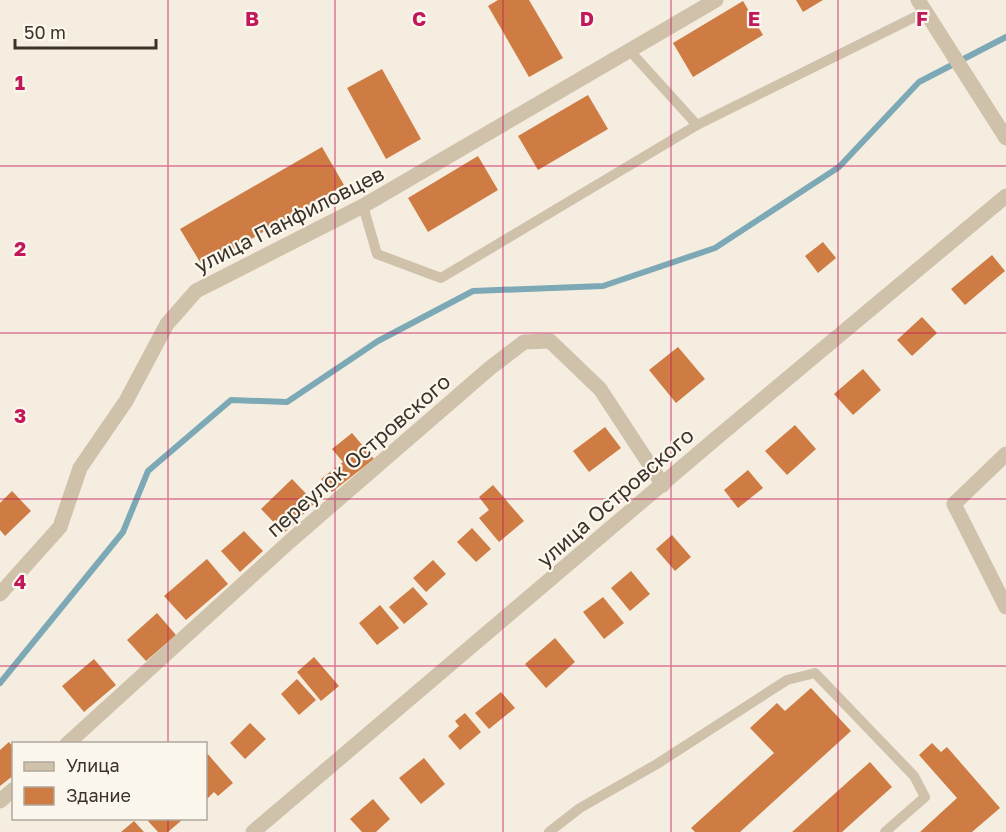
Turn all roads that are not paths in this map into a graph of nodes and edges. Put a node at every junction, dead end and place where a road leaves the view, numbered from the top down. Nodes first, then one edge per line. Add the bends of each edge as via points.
1 (716, 0) edge
2 (922, 6) edge
3 (630, 51) junction
4 (697, 125) junction
5 (1006, 138) edge
6 (1006, 196) edge
7 (363, 206) junction
8 (1006, 454) edge
9 (663, 485) junction
10 (0, 594) edge
11 (1006, 607) edge
12 (69, 742) edge
13 (12, 791) edge
14 (0, 801) edge
15 (254, 832) edge
16 (549, 832) edge
17 (885, 832) edge

1 - 3 street, улица Панфиловцев
2 - 4 lane
2 - 5 street
3 - 4 lane
3 - 7 street, улица Панфиловцев
4 - 7 lane via 441,278 377,254
6 - 9 street, улица Островского
7 - 10 street, улица Панфиловцев via 196,291 167,324 126,401 80,468 60,527
8 - 11 street via 954,504
9 - 12 street, переулок Островского via 600,389 550,341 524,342 298,534
9 - 15 street, улица Островского
13 - 14 street
16 - 17 lane via 580,808 657,764 787,680 814,673 914,776 925,797

